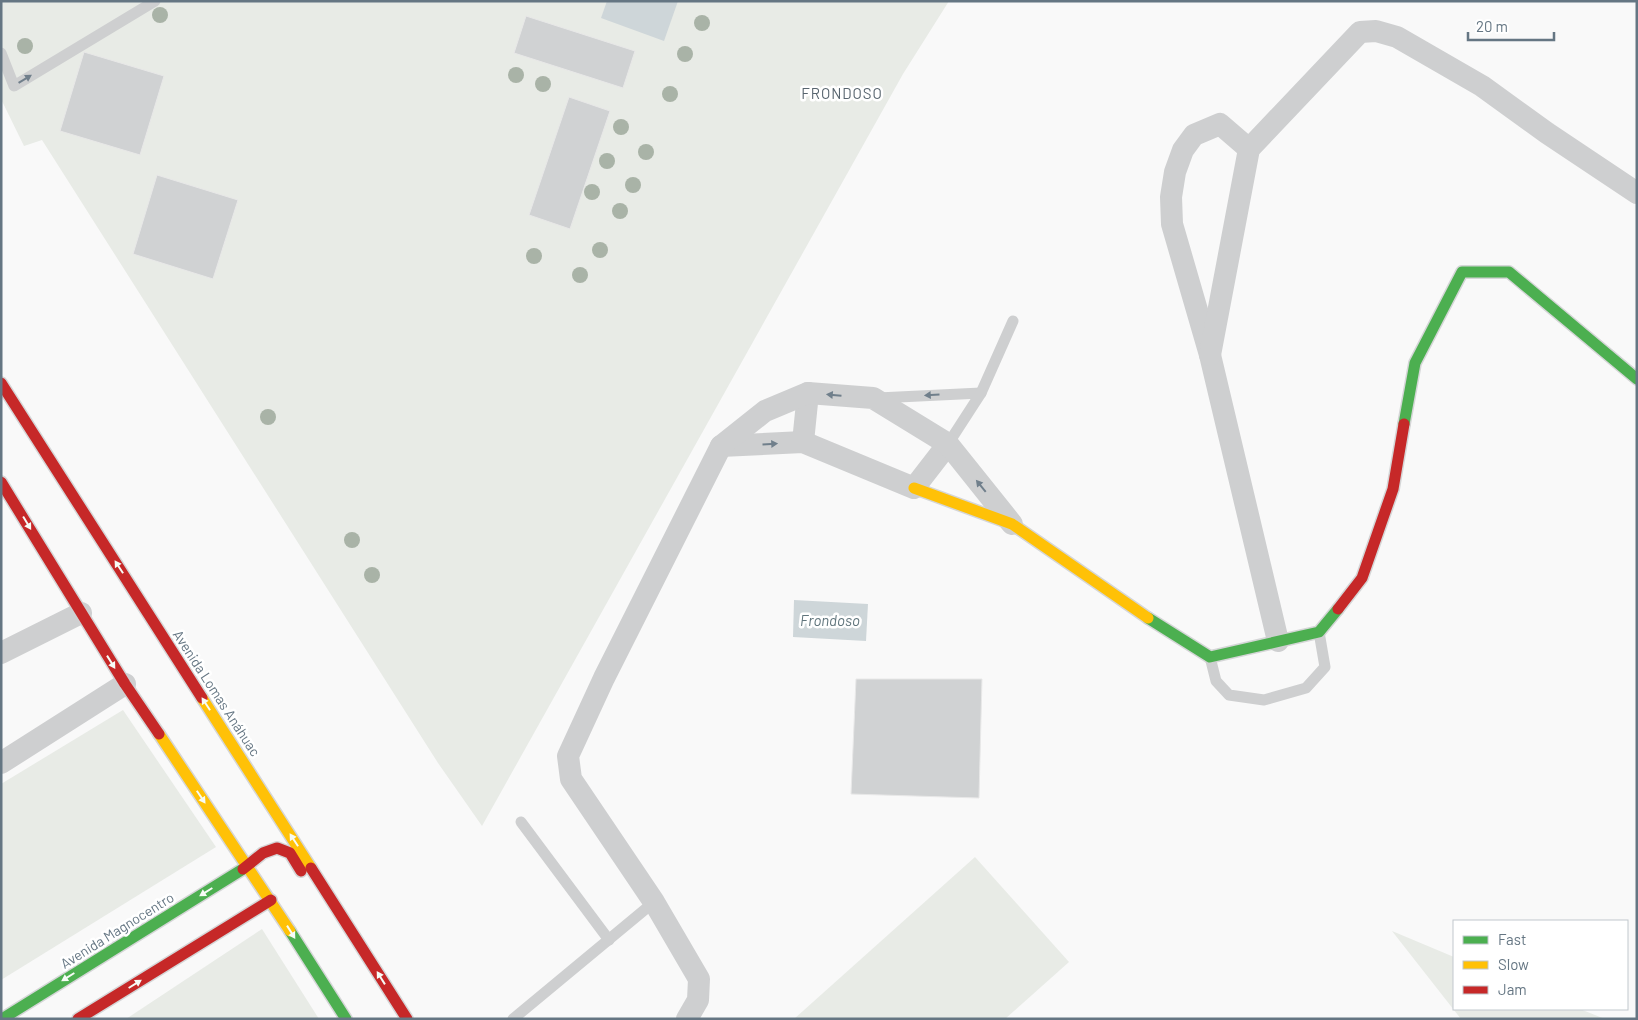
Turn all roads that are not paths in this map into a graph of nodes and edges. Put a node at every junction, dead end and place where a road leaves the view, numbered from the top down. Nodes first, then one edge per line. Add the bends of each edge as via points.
1 (155, 1) edge
2 (1, 53) edge
3 (1249, 149) junction
4 (1637, 193) edge
5 (1013, 321) dead end
6 (1210, 355) junction
7 (1637, 379) edge
8 (1, 383) edge
9 (808, 393) junction
10 (981, 393) junction
11 (873, 398) junction
12 (803, 442) junction
13 (948, 444) junction
14 (721, 446) junction
15 (1, 482) edge
16 (914, 488) junction
17 (1012, 524) junction
18 (81, 613) junction
19 (1319, 632) junction
20 (1278, 641) junction
21 (1, 653) edge
22 (1210, 657) junction
23 (125, 684) junction
24 (1, 763) edge
25 (521, 822) dead end
26 (248, 866) junction
27 (306, 882) dead end
28 (271, 900) junction
29 (654, 902) junction
30 (324, 913) dead end
31 (342, 914) junction
32 (609, 940) junction
33 (2, 1019) edge
34 (78, 1019) edge
35 (346, 1019) edge
36 (407, 1019) edge
37 (513, 1019) edge
38 (687, 1019) edge

2 -> 1 lane via 14,86
3 - 4 street via 1360,32 1376,31 1397,36 1482,86
3 - 6 street
3 - 6 street via 1220,124 1194,134 1183,150 1175,172 1171,197 1172,224
5 - 10 lane
6 - 20 street
7 - 19 street via 1509,272 1462,272 1415,363 1393,489 1362,578
31 -> 8 street, Avenida Lomas Anáhuac
11 -> 9 street
9 - 12 street
9 - 14 street via 765,411
10 -> 11 lane
10 - 13 lane
11 - 13 street
14 -> 12 street
12 - 16 street
13 - 16 street
17 -> 13 street
14 - 29 street via 568,756 571,778
15 -> 18 street
16 - 17 street
17 - 22 street via 1124,603
18 - 21 street
18 -> 23 street
19 - 20 street
19 - 22 lane via 1325,667 1306,688 1264,700 1229,695 1216,681
20 - 22 street
23 - 24 street
23 -> 26 street
25 - 32 lane
26 - 27 street, Avenida Magnocentro via 262,852 280,848 296,860
26 - 28 street
26 -> 33 street, Avenida Magnocentro
34 -> 28 street
28 -> 35 street
29 - 32 lane
29 - 38 street via 698,979 698,1000
30 - 31 street via 329,916
36 -> 31 street, Avenida Lomas Anáhuac
32 - 37 lane

